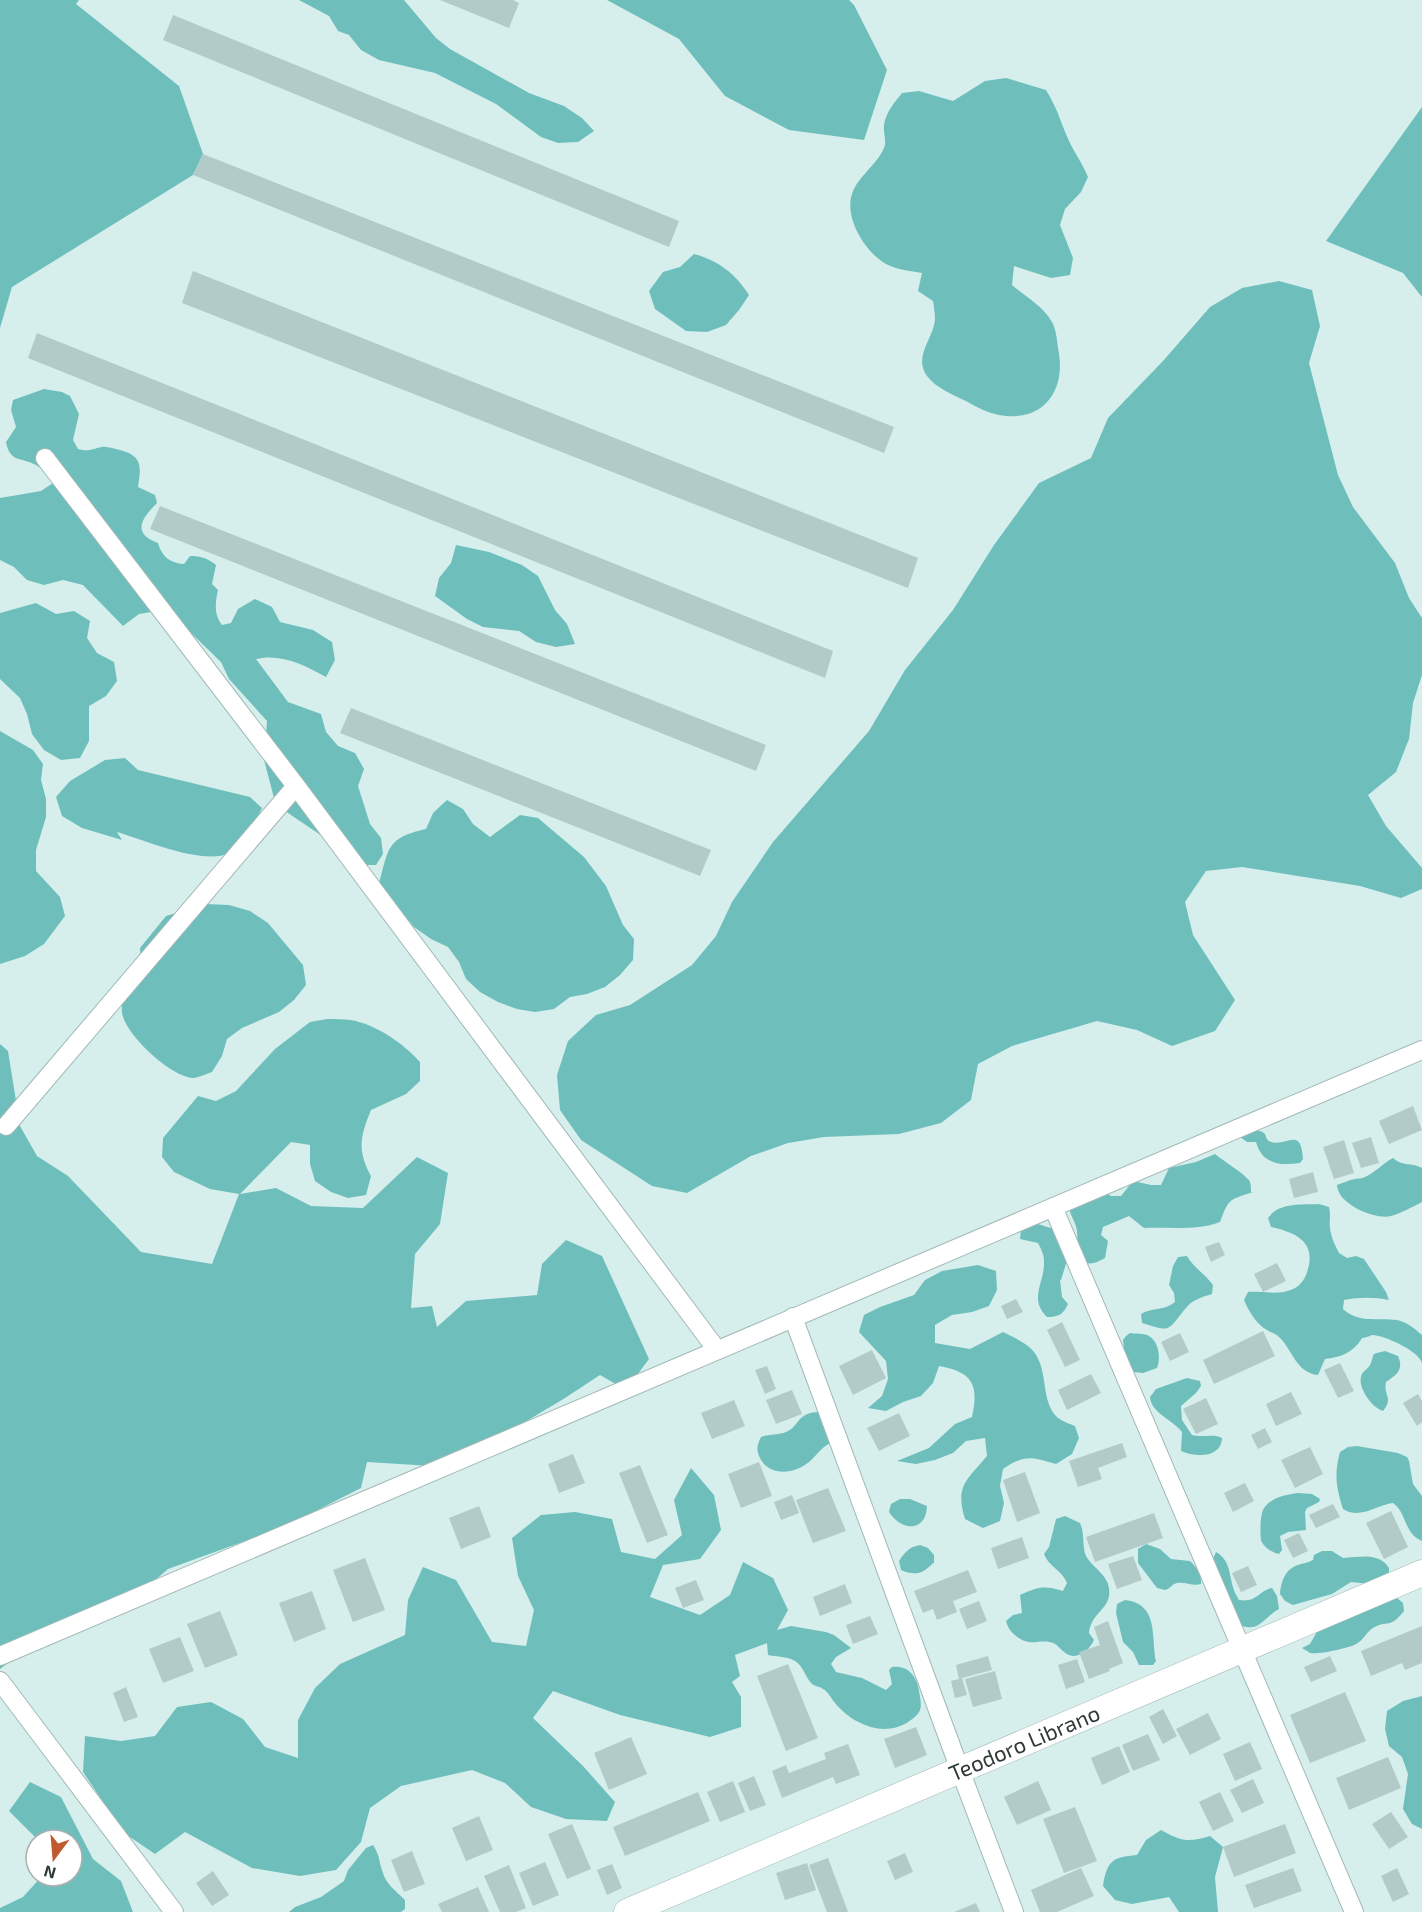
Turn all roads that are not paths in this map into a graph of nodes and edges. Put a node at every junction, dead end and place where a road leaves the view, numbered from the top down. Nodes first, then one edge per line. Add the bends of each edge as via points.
1 (45, 458) dead end
2 (296, 786) junction
3 (1422, 1050) edge
4 (6, 1126) dead end
5 (1053, 1207) junction
6 (793, 1317) junction
7 (717, 1350) junction
8 (1422, 1573) edge
9 (1242, 1649) junction
10 (0, 1656) edge
11 (0, 1682) edge
12 (960, 1770) junction
13 (174, 1912) edge
14 (627, 1912) edge
15 (1014, 1912) edge
16 (1354, 1912) edge

1 - 2 street
2 - 4 street
2 - 7 street
3 - 5 street
5 - 6 street
5 - 9 street
6 - 7 street
6 - 12 street
7 - 10 street
8 - 9 main road, Teodoro Librano
9 - 12 main road, Teodoro Librano
9 - 16 street
11 - 13 street
12 - 14 main road, Teodoro Librano
12 - 15 street

